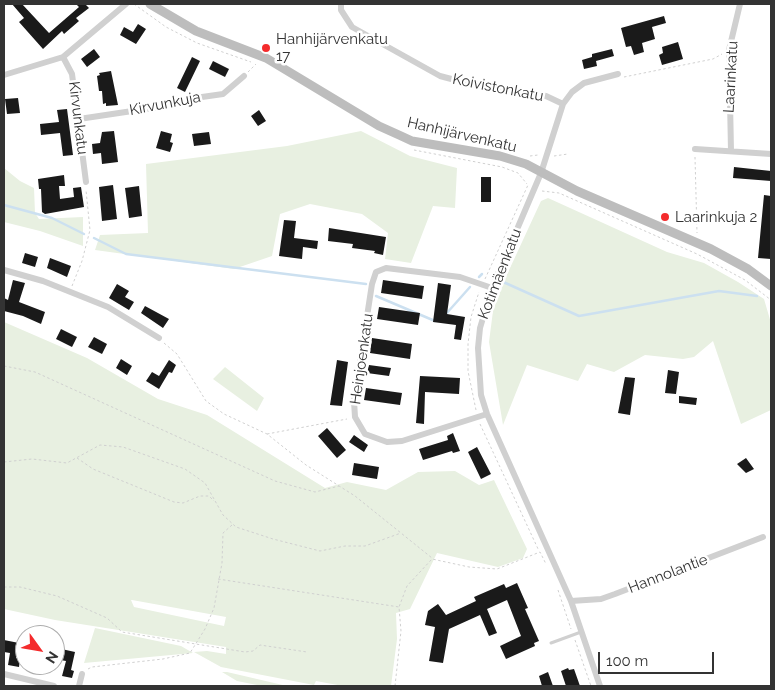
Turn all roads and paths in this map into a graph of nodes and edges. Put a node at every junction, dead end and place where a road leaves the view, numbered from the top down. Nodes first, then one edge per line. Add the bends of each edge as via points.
1 (126, 4) edge
2 (150, 4) edge
3 (341, 4) edge
4 (740, 4) edge
5 (729, 50) junction
6 (63, 57) junction
7 (257, 64) dead end
8 (618, 74) joint
9 (4, 75) edge
10 (244, 76) joint
11 (563, 104) junction
12 (79, 119) junction
13 (695, 149) joint
14 (731, 151) junction
15 (568, 154) dead end
16 (771, 154) edge
17 (546, 158) junction
18 (541, 173) junction
19 (86, 182) joint
20 (528, 185) dead end
21 (534, 189) junction
22 (698, 243) junction
23 (4, 270) edge
24 (482, 285) junction
25 (771, 286) edge
26 (492, 288) junction
27 (70, 291) junction
28 (771, 300) edge
29 (159, 338) joint
30 (4, 366) edge
31 (487, 414) junction
32 (355, 417) junction
33 (478, 417) junction
34 (267, 434) junction
35 (76, 457) junction
36 (4, 462) edge
37 (339, 486) junction
38 (216, 502) junction
39 (233, 524) junction
40 (401, 533) junction
41 (763, 537) dead end
42 (540, 552) junction
43 (432, 559) junction
44 (546, 565) dead end
45 (218, 579) junction
46 (556, 586) dead end
47 (4, 587) edge
48 (571, 601) junction
49 (399, 607) junction
50 (582, 632) junction
51 (573, 635) junction
52 (550, 643) dead end
53 (195, 645) junction
54 (307, 652) dead end
55 (4, 674) edge
56 (82, 674) joint
57 (54, 686) edge
58 (79, 686) edge
59 (395, 686) edge
60 (591, 686) edge
61 (600, 686) edge

1 - 6 street
2 - 18 street, Hanhijärvenkatu via 196,31 266,58 379,126 412,141 500,156 526,164
3 - 11 street, Koivistonkatu via 341,10 352,27 440,76 546,96
4 - 5 street, Laarinkatu
5 - 8 path via 713,59 659,71 624,77
5 - 14 street, Laarinkatu
6 - 9 street
6 - 12 street, Kirvunkatu via 72,74
7 - 10 path
8 - 11 street, Kotimäenkatu via 584,83
10 - 12 street, Kirvunkuja via 223,94
11 - 17 street, Kotimäenkatu
12 - 19 street, Kirvunkatu
13 - 14 street
13 - 22 path
14 - 16 street
15 - 17 path
17 - 18 street, Kotimäenkatu
18 - 21 street, Kotimäenkatu
18 - 22 street, Hanhijärvenkatu via 577,192
19 - 27 path via 90,230
20 - 24 path
21 - 26 street, Kotimäenkatu
21 - 28 path via 559,193 697,254 745,280
22 - 25 street, Hanhijärvenkatu via 748,269
23 - 27 street
24 - 26 street, Heinjoenkatu
24 - 32 street, Heinjoenkatu via 460,278 386,268 376,272 354,401
24 - 33 path via 468,344 468,371
26 - 31 street, Kotimäenkatu via 478,348 481,395
27 - 29 street via 108,307
29 - 34 path via 177,354 206,401 224,414
30 - 37 path via 36,372 275,481 315,492
31 - 33 street, Heinjoenkatu
31 - 48 street, Kotimäenkatu
32 - 33 street, Heinjoenkatu via 365,434 387,442 402,441
32 - 34 path
33 - 42 path
34 - 37 path
35 - 36 path via 67,463 32,459
35 - 38 path via 93,469 174,502 183,503 200,496 209,496
35 - 38 path via 100,445 123,447 185,469 205,483
37 - 40 path
38 - 39 path
39 - 40 path via 320,551 365,546
39 - 45 path via 223,533
40 - 43 path
41 - 48 street, Hannolantie via 601,599
42 - 43 path via 497,569
42 - 44 path
43 - 49 path via 407,586
45 - 49 path
45 - 53 path via 214,608
46 - 51 path
47 - 53 path via 20,587 57,596 107,618 122,632
48 - 50 street, Kotimäenkatu
49 - 59 path via 402,631
50 - 51 lane
50 - 61 street, Kotimäenkatu
51 - 52 lane
51 - 60 path
53 - 54 path via 245,652 253,652 260,645
53 - 56 path via 190,654 92,666
55 - 57 street
56 - 58 street

